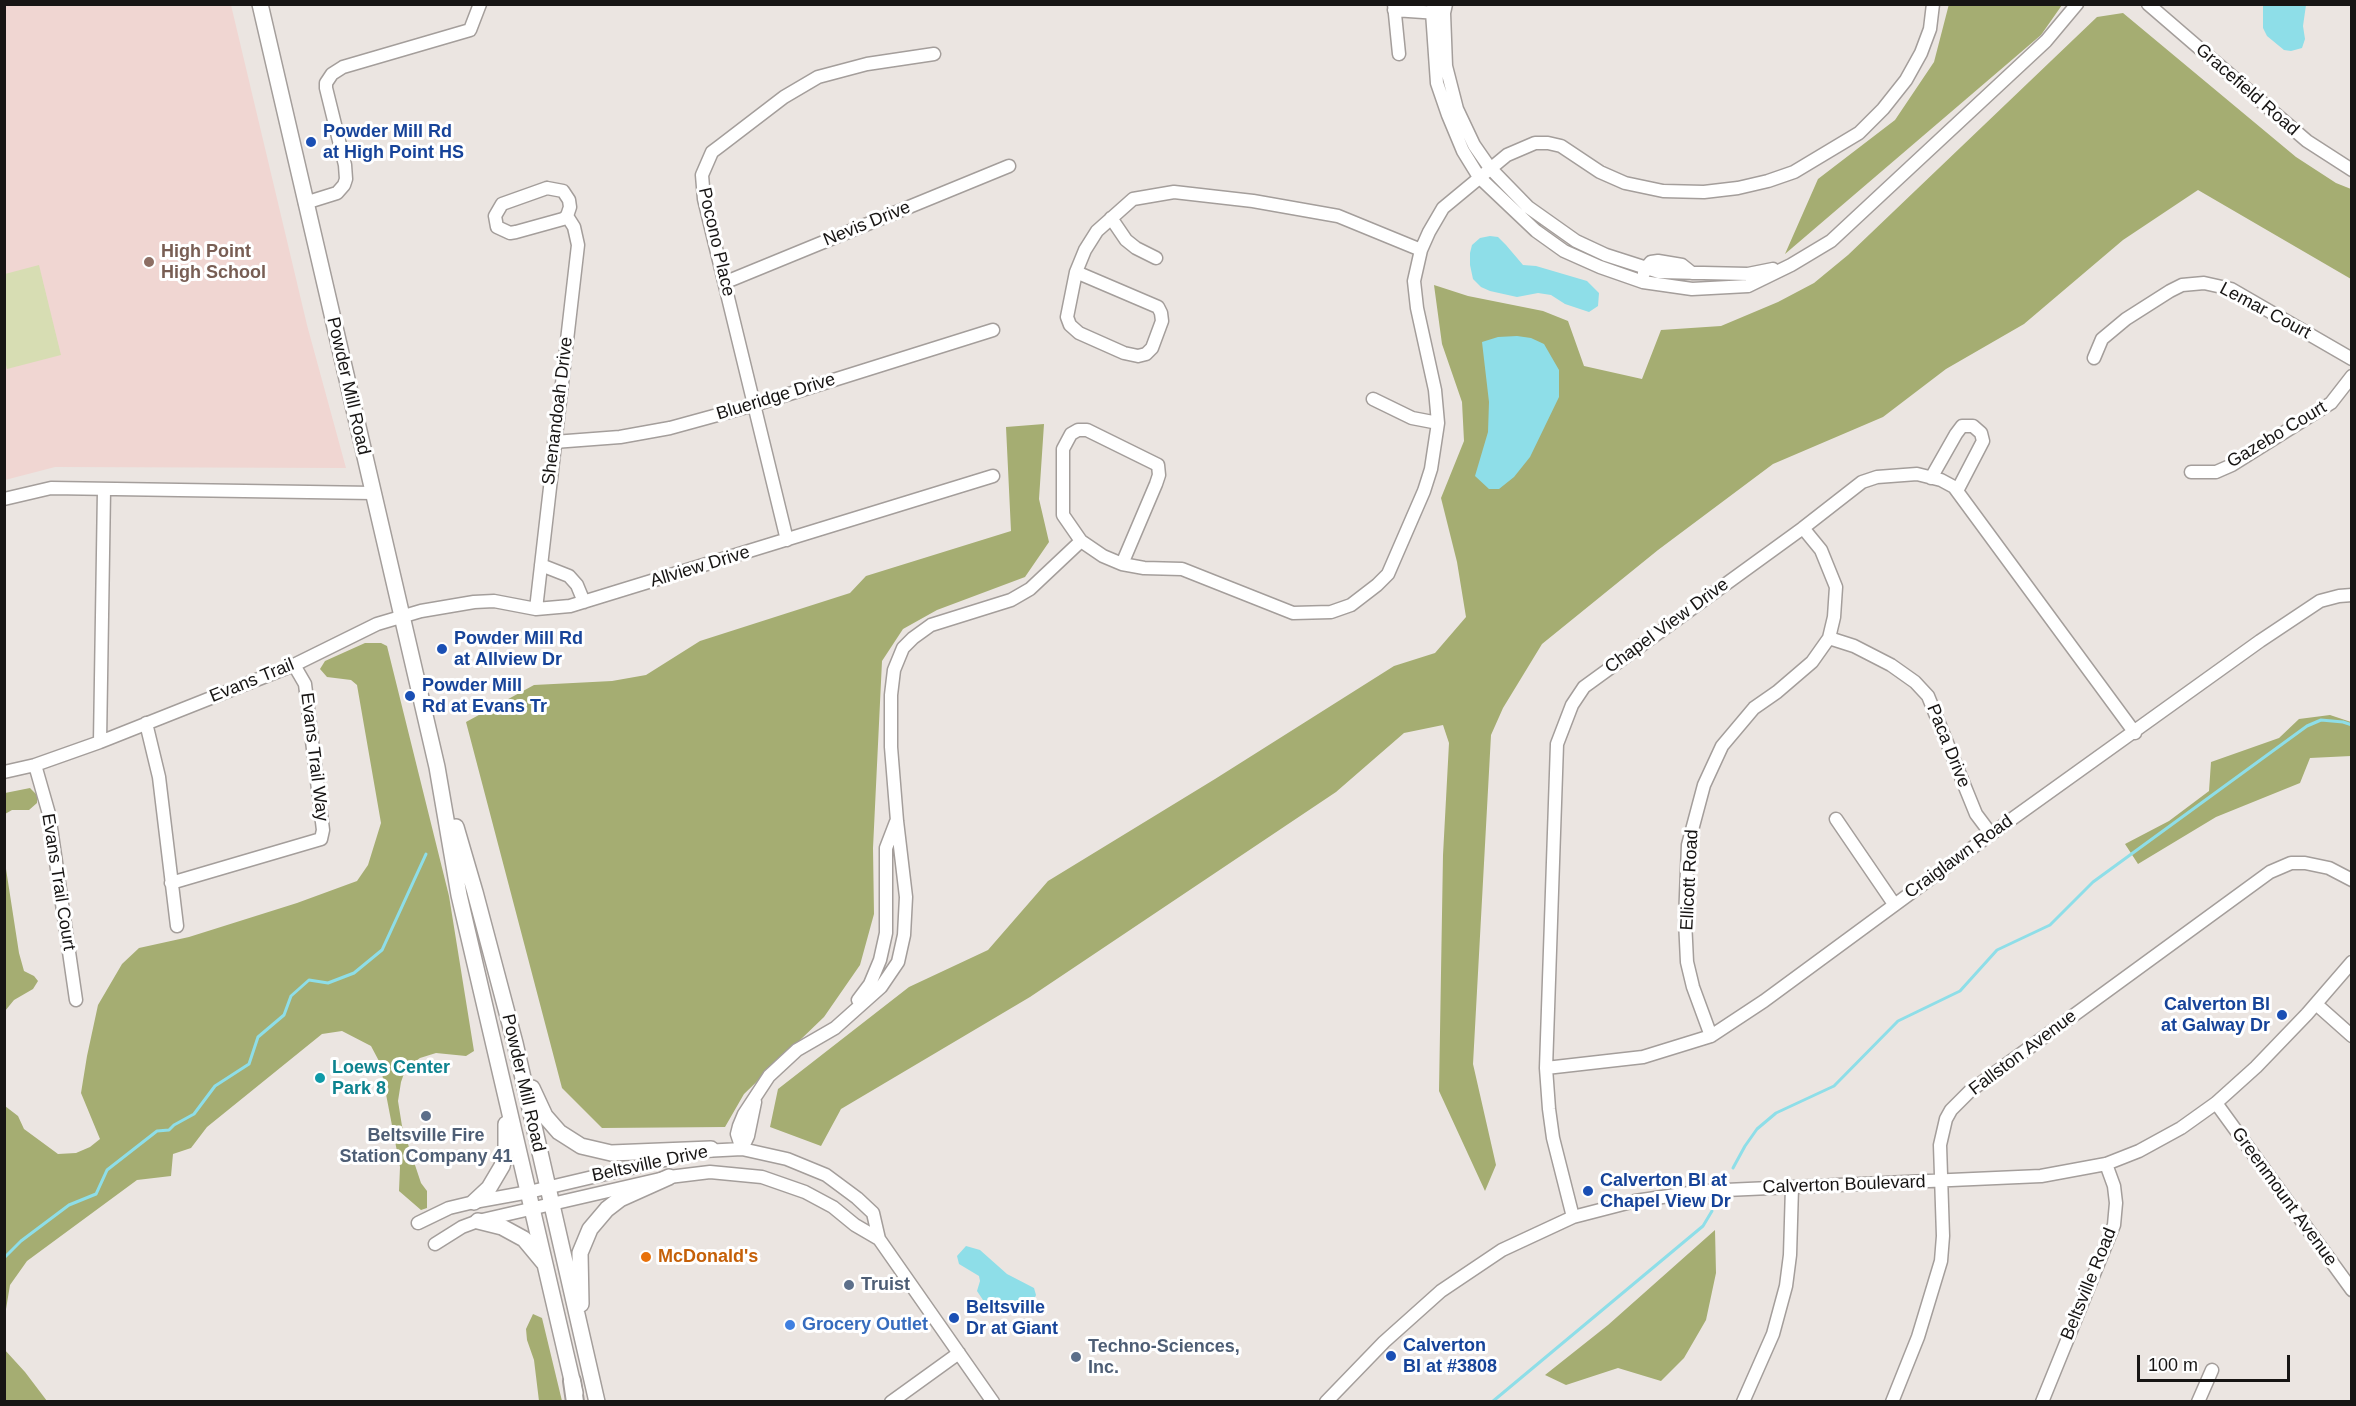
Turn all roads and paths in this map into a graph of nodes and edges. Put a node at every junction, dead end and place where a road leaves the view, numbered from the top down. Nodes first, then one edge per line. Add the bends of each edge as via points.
1 (260, 4) edge
2 (480, 4) edge
3 (1933, 4) edge
4 (2077, 4) edge
5 (2148, 4) edge
6 (1394, 7) edge
7 (1439, 9) edge
8 (934, 54) dead end
9 (1399, 54) dead end
10 (1009, 166) dead end
11 (1490, 168) junction
12 (2352, 170) edge
13 (1479, 177) junction
14 (306, 203) junction
15 (567, 216) junction
16 (1111, 218) junction
17 (1421, 250) junction
18 (1156, 258) dead end
19 (1791, 265) junction
20 (1645, 268) junction
21 (1076, 272) junction
22 (1693, 274) junction
23 (726, 282) junction
24 (1643, 282) junction
25 (1692, 289) junction
26 (993, 330) dead end
27 (2094, 358) dead end
28 (2352, 358) edge
29 (2352, 376) edge
30 (1373, 399) dead end
31 (754, 405) junction
32 (1438, 423) junction
33 (554, 442) junction
34 (2191, 472) dead end
35 (993, 476) dead end
36 (1931, 478) junction
37 (104, 489) junction
38 (1957, 491) junction
39 (373, 493) junction
40 (4, 499) edge
41 (1803, 528) junction
42 (787, 540) junction
43 (1081, 541) junction
44 (1122, 564) junction
45 (541, 565) junction
46 (2352, 596) edge
47 (584, 602) junction
48 (536, 609) junction
49 (402, 618) junction
50 (1829, 638) junction
51 (294, 665) junction
52 (146, 723) junction
53 (2135, 733) junction
54 (100, 742) junction
55 (35, 765) junction
56 (437, 767) junction
57 (4, 772) edge
58 (1836, 819) dead end
59 (897, 821) junction
60 (1991, 834) junction
61 (2352, 880) edge
62 (171, 883) junction
63 (1894, 904) junction
64 (177, 926) dead end
65 (897, 934) junction
66 (2352, 962) edge
67 (76, 1000) dead end
68 (2316, 1004) junction
69 (846, 1018) junction
70 (1711, 1036) junction
71 (2352, 1036) edge
72 (514, 1043) junction
73 (495, 1047) junction
74 (1546, 1068) junction
75 (2216, 1103) junction
76 (711, 1149) junction
77 (741, 1149) junction
78 (2106, 1164) junction
79 (669, 1177) junction
80 (1941, 1181) junction
81 (1792, 1187) junction
82 (547, 1188) junction
83 (529, 1192) junction
84 (474, 1202) junction
85 (550, 1204) junction
86 (533, 1208) junction
87 (1573, 1217) junction
88 (478, 1221) junction
89 (418, 1223) dead end
90 (879, 1239) junction
91 (435, 1244) dead end
92 (545, 1264) junction
93 (2352, 1290) edge
94 (581, 1331) junction
95 (959, 1353) junction
96 (2212, 1370) dead end
97 (572, 1381) joint
98 (576, 1401) edge
99 (597, 1401) edge
100 (891, 1401) edge
101 (993, 1401) edge
102 (1326, 1401) edge
103 (1743, 1401) edge
104 (1892, 1401) edge
105 (2042, 1401) edge
106 (2198, 1401) edge

1 - 14 main road, Powder Mill Road
2 - 14 street via 470,30 343,67 332,74 326,88 346,179 337,193
3 - 11 street via 1930,29 1921,52 1906,80 1883,109 1859,133 1794,172 1738,188 1663,191 1621,181 1548,142 1523,147
4 - 19 street via 2046,41 1831,241
5 - 12 street, Gracefield Road via 2307,141
6 - 7 street
6 - 9 street
7 - 11 street via 1446,66 1457,109
7 - 13 street via 1437,83 1463,150
8 - 23 street, Pocono Place via 818,77 784,97 712,152 702,182
10 - 23 street, Nevis Drive
11 - 13 street
11 - 20 street via 1528,207 1560,230 1606,255
13 - 17 street via 1443,208
13 - 24 street via 1536,231 1564,251
14 - 39 main road, Powder Mill Road
15 - 15 street, Shenandoah Drive via 510,233 494,222 502,204 547,188 563,191 569,200
15 - 33 street, Shenandoah Drive via 578,245
16 - 17 street via 1133,199 1174,192 1201,194 1338,216
16 - 18 street via 1126,240
16 - 21 street via 1097,231
17 - 32 street via 1414,281
19 - 22 street via 1748,274
19 - 25 street via 1748,286
20 - 22 street via 1658,261 1682,265
20 - 24 street
21 - 21 street via 1067,317 1070,325 1079,333 1131,355 1152,348 1162,321 1158,307
22 - 25 street
23 - 31 street, Pocono Place
24 - 25 street
26 - 31 street, Blueridge Drive
27 - 28 street, Lemar Court via 2102,339 2126,319 2182,285 2204,283 2231,290
29 - 34 street, Gazebo Court via 2331,403 2232,465 2216,472
30 - 32 street via 1412,418
31 - 33 street, Blueridge Drive via 646,434
31 - 42 street, Pocono Place
32 - 44 street via 1428,480 1396,558 1388,574 1351,605 1331,612 1293,613 1182,569
33 - 45 street, Shenandoah Drive
35 - 42 street, Allview Drive
36 - 38 street, Chapel View Drive
36 - 38 street via 1962,426 1972,426 1982,433 1983,441
36 - 41 street, Chapel View Drive via 1917,474 1862,482
37 - 39 street
37 - 40 street via 51,488
37 - 54 street
38 - 53 street, Chapel View Drive
39 - 49 main road, Powder Mill Road
41 - 50 street, Ellicott Road via 1821,550 1836,587
41 - 74 street, Chapel View Drive via 1584,687 1572,705 1557,744
42 - 47 street, Allview Drive
43 - 44 street
43 - 44 street via 1063,515 1063,449 1071,434 1087,430 1158,465 1156,484
43 - 59 street via 1030,590 1011,600 931,625 903,648 894,670 891,695
45 - 47 street via 569,576
45 - 48 street, Shenandoah Drive
46 - 53 street, Craiglawn Road via 2320,602
47 - 48 street, Allview Drive
48 - 49 street, Allview Drive via 494,601 474,602
49 - 51 street, Evans Trail via 377,624
49 - 56 main road, Powder Mill Road
50 - 60 street, Paca Drive via 1891,664 1928,696 1976,814
50 - 70 street, Ellicott Road via 1812,662 1754,708 1727,740 1712,765 1694,814 1686,873 1688,962
51 - 52 street, Evans Trail
51 - 62 street, Evans Trail Way via 305,684 321,838
52 - 54 street, Evans Trail
52 - 62 street via 159,777
53 - 60 street, Craiglawn Road
54 - 55 street, Evans Trail
55 - 57 street, Evans Trail
55 - 67 street, Evans Trail Court via 49,814
56 - 72 main road, Powder Mill Road via 476,892
56 - 73 main road, Powder Mill Road via 459,895
58 - 63 street
59 - 65 street via 906,897
59 - 65 street via 886,848
60 - 63 street, Craiglawn Road
61 - 80 street, Fallston Avenue via 2329,868 2291,863 2252,883 1959,1101 1946,1119 1942,1133
62 - 64 street
63 - 70 street, Craiglawn Road
65 - 69 street
65 - 69 street via 898,962 880,987
66 - 68 street, Calverton Boulevard
68 - 71 street
68 - 75 street, Calverton Boulevard
69 - 77 street via 797,1050 769,1077 756,1098 748,1136
70 - 74 street, Craiglawn Road via 1643,1057
72 - 76 main road via 545,1116 570,1140 611,1153
72 - 82 main road, Powder Mill Road
73 - 83 main road, Powder Mill Road
73 - 84 main road via 506,1151 492,1182
74 - 87 street, Chapel View Drive via 1553,1138
75 - 78 street, Calverton Boulevard via 2160,1140
75 - 93 street, Greenmount Avenue
76 - 77 street, Beltsville Drive
76 - 82 street, Beltsville Drive
77 - 90 street, Beltsville Drive via 787,1159 833,1180 873,1213
78 - 80 street, Calverton Boulevard via 2041,1176
78 - 105 street, Beltsville Road via 2116,1203 2114,1226
79 - 85 street, Beltsville Drive
79 - 90 street, Beltsville Drive via 710,1172 762,1177 811,1195
79 - 94 main road via 620,1199 590,1229 580,1260
80 - 81 street, Calverton Boulevard
80 - 104 street, Fallston Avenue via 1943,1236 1937,1280
81 - 87 street, Calverton Boulevard via 1679,1193
81 - 103 street via 1785,1294 1773,1334
82 - 83 street, Beltsville Drive
82 - 85 main road, Powder Mill Road
83 - 84 street, Beltsville Drive
83 - 86 main road, Powder Mill Road
84 - 89 street, Beltsville Drive via 448,1208
85 - 86 street, Beltsville Drive
85 - 94 main road, Powder Mill Road
86 - 88 street, Beltsville Drive
86 - 92 main road, Powder Mill Road
87 - 102 street, Calverton Boulevard via 1502,1250 1441,1292
88 - 91 street, Beltsville Drive
88 - 92 main road via 502,1227 524,1239
90 - 95 street, Beltsville Drive
92 - 97 main road, Powder Mill Road
94 - 99 main road, Powder Mill Road
95 - 100 street
95 - 101 street, Beltsville Drive
96 - 106 street
97 - 98 highway

